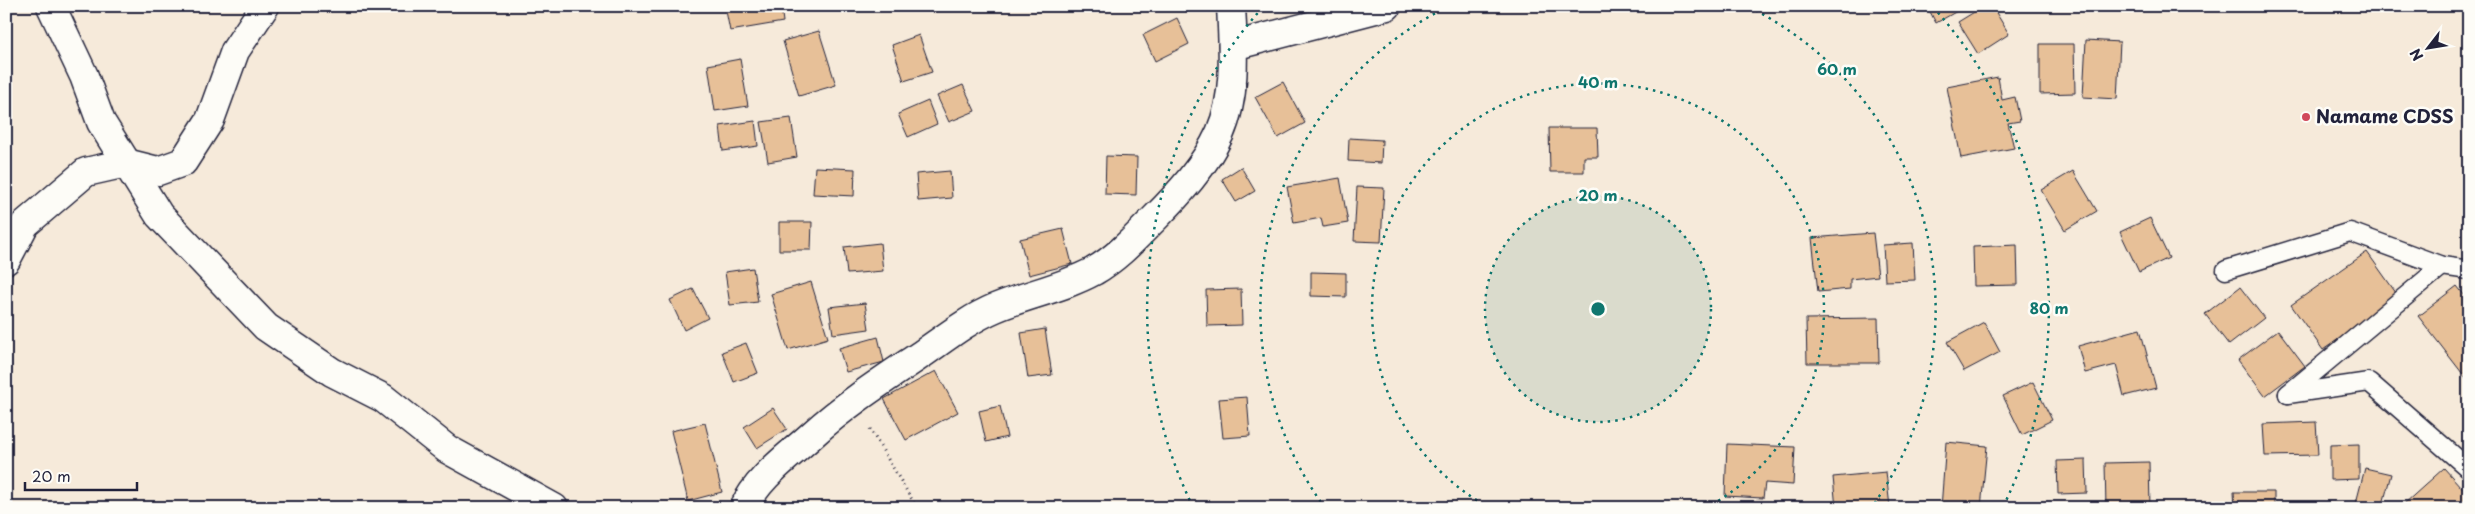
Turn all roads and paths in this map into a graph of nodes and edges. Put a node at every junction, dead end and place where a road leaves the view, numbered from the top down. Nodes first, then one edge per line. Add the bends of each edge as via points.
1 (51, 6) edge
2 (265, 6) edge
3 (1231, 6) edge
4 (1387, 6) edge
5 (1233, 46) junction
6 (126, 163) junction
7 (6, 260) edge
8 (2442, 266) junction
9 (2226, 270) dead end
10 (2468, 270) edge
11 (852, 402) junction
12 (2469, 469) edge
13 (554, 508) edge
14 (744, 508) edge
15 (917, 508) edge

1 - 6 street via 84,76 101,122
2 - 6 street via 235,51 210,120 183,162 158,170
3 - 5 street
4 - 5 street
5 - 11 street via 1230,99 1220,132 1200,168 1116,257 1053,290 995,308 958,328
6 - 7 street via 86,172 25,224
6 - 13 street via 160,215 266,327 332,372 384,398 447,449
8 - 9 lane via 2350,232
8 - 10 lane
8 - 12 lane via 2288,394 2369,382
11 - 14 street via 770,473 749,497
11 - 15 path

